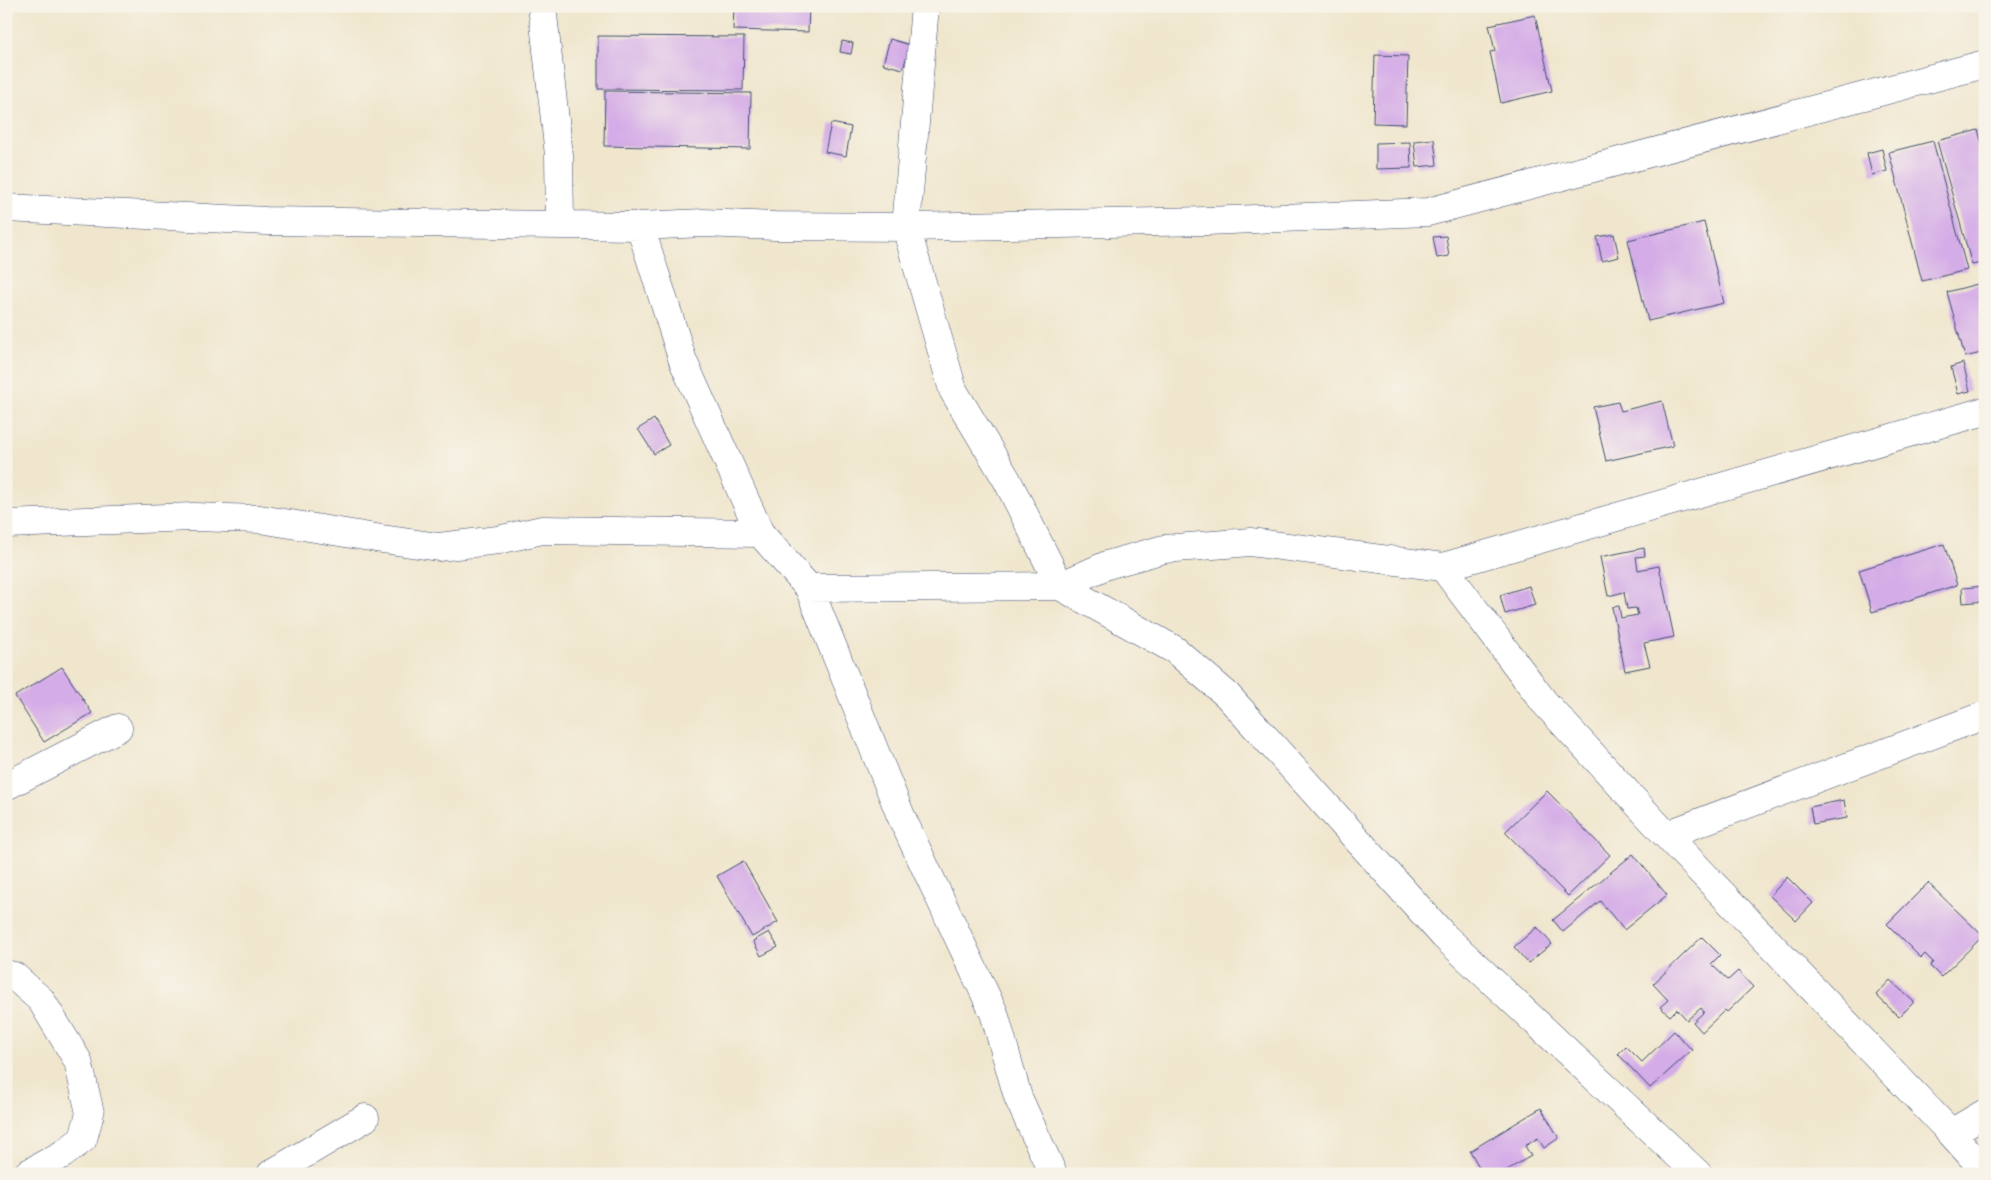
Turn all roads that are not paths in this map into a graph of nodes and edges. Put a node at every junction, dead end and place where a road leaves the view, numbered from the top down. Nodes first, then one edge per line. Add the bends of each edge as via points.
1 (542, 6) edge
2 (925, 6) edge
3 (1985, 64) edge
4 (6, 208) edge
5 (560, 224) junction
6 (640, 226) junction
7 (906, 227) junction
8 (1985, 411) edge
9 (6, 524) edge
10 (760, 533) junction
11 (1443, 567) junction
12 (1060, 586) junction
13 (809, 588) junction
14 (1985, 715) edge
15 (118, 728) dead end
16 (6, 786) edge
17 (1666, 835) junction
18 (6, 974) edge
19 (1985, 1114) edge
20 (365, 1118) dead end
21 (1951, 1133) junction
22 (1985, 1171) edge
23 (27, 1174) edge
24 (271, 1174) edge
25 (1054, 1174) edge
26 (1698, 1174) edge

1 - 5 street via 559,155
2 - 7 street
3 - 7 street via 1428,212 1207,221
4 - 5 street via 266,221
5 - 6 street
6 - 7 street via 703,223
6 - 10 street via 683,361
7 - 12 street via 953,390 1007,480
8 - 11 street
9 - 10 street via 193,517 260,519 439,547 498,540 542,530
10 - 13 street
11 - 12 street via 1250,542 1164,550 1107,565
11 - 17 street via 1544,702
12 - 13 street
12 - 26 street via 1175,650 1227,694 1444,936
13 - 25 street via 902,816 994,1013 1018,1097
14 - 17 street
15 - 16 street
17 - 21 street
18 - 23 street via 14,976 41,1000 78,1061 90,1113 83,1139
19 - 21 street
20 - 24 street
21 - 22 street

